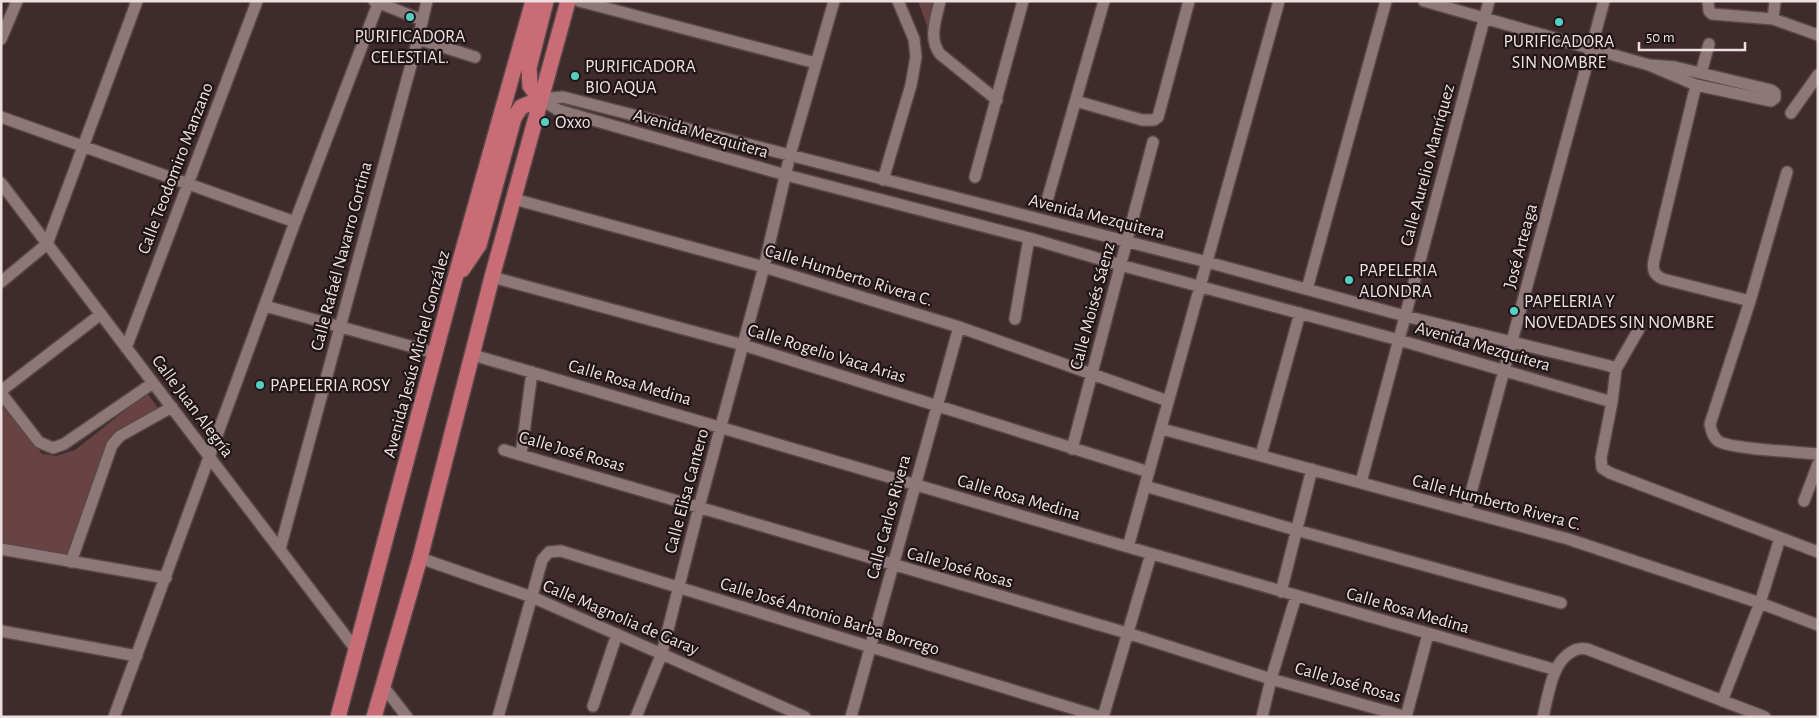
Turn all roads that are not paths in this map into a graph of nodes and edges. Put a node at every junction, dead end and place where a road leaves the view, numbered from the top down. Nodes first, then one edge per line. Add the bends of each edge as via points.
1 (137, 1) edge
2 (257, 1) edge
3 (427, 1) edge
4 (533, 1) edge
5 (546, 1) edge
6 (568, 1) edge
7 (579, 1) edge
8 (834, 1) edge
9 (898, 1) edge
10 (940, 1) edge
11 (1023, 1) edge
12 (1104, 1) edge
13 (1189, 1) edge
14 (1279, 1) edge
15 (1386, 1) edge
16 (1424, 1) edge
17 (1489, 1) edge
18 (1604, 1) edge
19 (1775, 1) edge
20 (377, 2) edge
21 (1, 6) edge
22 (15, 6) edge
23 (1708, 6) edge
24 (1484, 18) junction
25 (1773, 19) junction
26 (422, 20) junction
27 (1818, 35) edge
28 (1, 39) edge
29 (418, 39) junction
30 (1709, 44) dead end
31 (1592, 49) junction
32 (475, 57) dead end
33 (816, 64) junction
34 (1649, 65) junction
35 (1701, 73) junction
36 (1818, 75) edge
37 (1696, 86) junction
38 (540, 99) junction
39 (997, 100) junction
40 (1076, 101) junction
41 (1792, 113) dead end
42 (1, 117) edge
43 (1153, 142) dead end
44 (83, 146) junction
45 (790, 155) junction
46 (1787, 172) dead end
47 (786, 175) junction
48 (975, 176) dead end
49 (883, 180) junction
50 (1, 183) edge
51 (188, 184) junction
52 (1048, 197) dead end
53 (514, 199) junction
54 (295, 222) junction
55 (1030, 238) junction
56 (1126, 242) junction
57 (47, 244) junction
58 (1207, 262) junction
59 (1120, 265) junction
60 (764, 267) junction
61 (492, 277) junction
62 (1, 282) edge
63 (454, 282) junction
64 (1200, 286) junction
65 (1307, 289) junction
66 (1750, 301) junction
67 (265, 306) junction
68 (1300, 313) junction
69 (101, 314) junction
70 (1405, 316) junction
71 (1015, 319) dead end
72 (340, 326) junction
73 (959, 327) junction
74 (1639, 328) dead end
75 (1399, 340) junction
76 (1512, 342) junction
77 (743, 345) junction
78 (126, 348) junction
79 (435, 353) junction
80 (473, 355) junction
81 (1616, 369) junction
82 (1504, 371) junction
83 (532, 372) junction
84 (1092, 373) junction
85 (153, 383) junction
86 (1, 392) edge
87 (1168, 401) junction
88 (1612, 402) junction
89 (172, 406) junction
90 (937, 406) junction
91 (721, 427) junction
92 (1162, 428) junction
93 (1072, 449) junction
94 (504, 450) dead end
95 (1818, 454) edge
96 (521, 455) junction
97 (1260, 455) junction
98 (210, 458) junction
99 (1818, 464) edge
100 (1312, 469) junction
101 (1149, 472) junction
102 (1361, 482) junction
103 (915, 485) junction
104 (1145, 486) junction
105 (1804, 501) dead end
106 (699, 506) junction
107 (1466, 511) junction
108 (1296, 530) junction
109 (1780, 538) junction
110 (1128, 548) junction
111 (1, 549) edge
112 (280, 549) junction
113 (1818, 552) edge
114 (1151, 554) junction
115 (420, 558) junction
116 (71, 562) junction
117 (893, 565) junction
118 (166, 578) junction
119 (678, 587) junction
120 (1281, 592) junction
121 (1296, 596) junction
122 (532, 597) junction
123 (1760, 603) junction
124 (1561, 604) dead end
125 (1818, 625) edge
126 (1, 631) edge
127 (617, 634) junction
128 (1127, 634) junction
129 (1428, 634) junction
130 (870, 648) junction
131 (357, 650) junction
132 (662, 653) junction
133 (137, 656) junction
134 (1556, 670) junction
135 (1271, 679) junction
136 (383, 686) junction
137 (1722, 701) junction
138 (593, 706) dead end
139 (114, 717) edge
140 (338, 717) edge
141 (374, 717) edge
142 (407, 717) edge
143 (498, 717) edge
144 (636, 717) edge
145 (805, 717) edge
146 (851, 717) edge
147 (1102, 717) edge
148 (1262, 717) edge
149 (1406, 717) edge
150 (1543, 717) edge
151 (1765, 717) edge

1 - 44 street
2 - 51 street, Calle Teodomiro Manzano
3 - 26 street, Calle Rafaél Navarro Cortina
4 - 63 main road, Avenida Jesús Michel González
5 - 38 main road via 528,68 530,86
6 - 38 main road
7 - 33 street
8 - 33 street, Calle Elisa Cantero
9 - 49 street via 914,39 916,57
10 - 39 street via 933,30 940,54
11 - 39 street
12 - 40 street
13 - 40 street via 1160,112 1154,120 1142,120
14 - 58 street
15 - 65 street
16 - 24 street
17 - 24 street, Calle Aurelio Manríquez
18 - 31 street, José Arteaga
19 - 25 street
20 - 26 street
20 - 54 street
21 - 22 street
22 - 28 street
23 - 25 street via 1717,15
24 - 31 street
24 - 70 street, Calle Aurelio Manríquez
25 - 27 street
26 - 29 street, Calle Rafaél Navarro Cortina
29 - 32 street
29 - 72 street, Calle Rafaél Navarro Cortina
30 - 35 street
31 - 34 street
31 - 76 street, José Arteaga
33 - 45 street, Calle Elisa Cantero
34 - 35 street
34 - 37 street
35 - 37 street via 1770,90 1775,93 1774,98 1771,101
36 - 41 street
37 - 66 street via 1654,271 1663,279
38 - 45 street, Avenida Mezquitera via 563,97
38 - 47 street, Avenida Mezquitera via 558,110
38 - 53 main road
38 - 63 main road via 521,108 514,118 479,245
39 - 48 street
40 - 52 street
42 - 44 street
43 - 56 street, Calle Moisés Sáenz
44 - 51 street
44 - 57 street
45 - 47 street, Calle Elisa Cantero
45 - 49 street, Avenida Mezquitera
46 - 66 street
47 - 55 street, Avenida Mezquitera
47 - 60 street, Calle Elisa Cantero
49 - 56 street, Avenida Mezquitera
50 - 57 street, Calle Juan Alegría
51 - 54 street
51 - 78 street, Calle Teodomiro Manzano
53 - 60 street, Calle Humberto Rivera C.
53 - 61 main road
54 - 67 street
55 - 59 street, Avenida Mezquitera
55 - 71 street
56 - 58 street, Avenida Mezquitera
56 - 59 street, Calle Moisés Sáenz
57 - 62 street
57 - 69 street, Calle Juan Alegría
58 - 64 street
58 - 65 street, Avenida Mezquitera
59 - 64 street, Avenida Mezquitera
59 - 84 street, Calle Moisés Sáenz
60 - 73 street, Calle Humberto Rivera C.
60 - 77 street, Calle Elisa Cantero
61 - 77 street, Calle Rogelio Vaca Arias
61 - 80 main road
63 - 79 main road, Avenida Jesús Michel González
64 - 68 street, Avenida Mezquitera
64 - 87 street
65 - 70 street, Avenida Mezquitera
66 - 95 street via 1711,418 1713,435 1720,442 1744,447
67 - 72 street
67 - 98 street
68 - 75 street, Avenida Mezquitera
68 - 97 street
69 - 78 street, Calle Juan Alegría
69 - 86 street
70 - 75 street, Calle Aurelio Manríquez
70 - 76 street, Avenida Mezquitera
72 - 79 street
72 - 112 street, Calle Rafaél Navarro Cortina
73 - 84 street, Calle Humberto Rivera C.
73 - 90 street, Calle Carlos Rivera
74 - 81 street
75 - 82 street, Avenida Mezquitera
75 - 102 street, Calle Aurelio Manríquez
76 - 81 street, Avenida Mezquitera
76 - 82 street, José Arteaga
77 - 90 street, Calle Rogelio Vaca Arias
77 - 91 street, Calle Elisa Cantero
78 - 85 street, Calle Juan Alegría
79 - 131 main road, Avenida Jesús Michel González
80 - 83 street, Calle Rosa Medina
80 - 115 main road
81 - 88 street
82 - 88 street, Avenida Mezquitera
82 - 107 street, José Arteaga
83 - 91 street, Calle Rosa Medina
83 - 96 street
84 - 87 street, Calle Humberto Rivera C.
84 - 93 street, Calle Moisés Sáenz
85 - 86 street via 64,444 52,448 40,442
85 - 89 street, Calle Juan Alegría
87 - 92 street
88 - 109 street via 1602,468
89 - 98 street, Calle Juan Alegría
89 - 116 street via 120,436 112,445
90 - 93 street, Calle Rogelio Vaca Arias
90 - 103 street, Calle Carlos Rivera
91 - 103 street, Calle Rosa Medina
91 - 106 street, Calle Elisa Cantero
92 - 97 street, Calle Humberto Rivera C.
92 - 101 street
93 - 101 street, Calle Rogelio Vaca Arias
94 - 96 street, Calle José Rosas
96 - 106 street, Calle José Rosas
97 - 100 street, Calle Humberto Rivera C.
98 - 112 street, Calle Juan Alegría
98 - 118 street
99 - 105 street
100 - 102 street, Calle Humberto Rivera C.
100 - 108 street
101 - 104 street
102 - 107 street, Calle Humberto Rivera C.
103 - 110 street, Calle Rosa Medina
103 - 117 street, Calle Carlos Rivera
104 - 108 street
104 - 110 street
106 - 117 street, Calle José Rosas
106 - 119 street, Calle Elisa Cantero
107 - 123 street, Calle Humberto Rivera C. via 1568,539
108 - 120 street
108 - 124 street
109 - 113 street
109 - 123 street
110 - 114 street, Calle Rosa Medina
111 - 116 street
112 - 131 street, Calle Juan Alegría
114 - 120 street, Calle Rosa Medina
114 - 128 street
115 - 122 street, Calle Magnolia de Garay
115 - 136 main road
116 - 118 street
117 - 128 street, Calle José Rosas
117 - 130 street, Calle Carlos Rivera
118 - 133 street
119 - 122 street, Calle José Antonio Barba Borrego via 561,550 549,552 542,560
119 - 130 street, Calle José Antonio Barba Borrego
119 - 132 street, Calle Elisa Cantero
120 - 121 street, Calle Rosa Medina
121 - 129 street, Calle Rosa Medina
121 - 135 street
122 - 127 street, Calle Magnolia de Garay
122 - 143 street
123 - 125 street, Calle Humberto Rivera C.
123 - 137 street
126 - 133 street
127 - 132 street, Calle Magnolia de Garay
127 - 138 street
128 - 135 street, Calle José Rosas
128 - 147 street
129 - 134 street, Calle Rosa Medina
129 - 149 street
130 - 146 street, Calle Carlos Rivera
130 - 147 street, Calle José Antonio Barba Borrego
131 - 140 main road, Avenida Jesús Michel González
132 - 144 street, Calle Elisa Cantero
132 - 145 street, Calle Magnolia de Garay
133 - 139 street
134 - 137 street via 1572,652 1583,648
134 - 150 street
135 - 148 street
135 - 149 street, Calle José Rosas
136 - 141 main road
136 - 142 street
137 - 151 street

